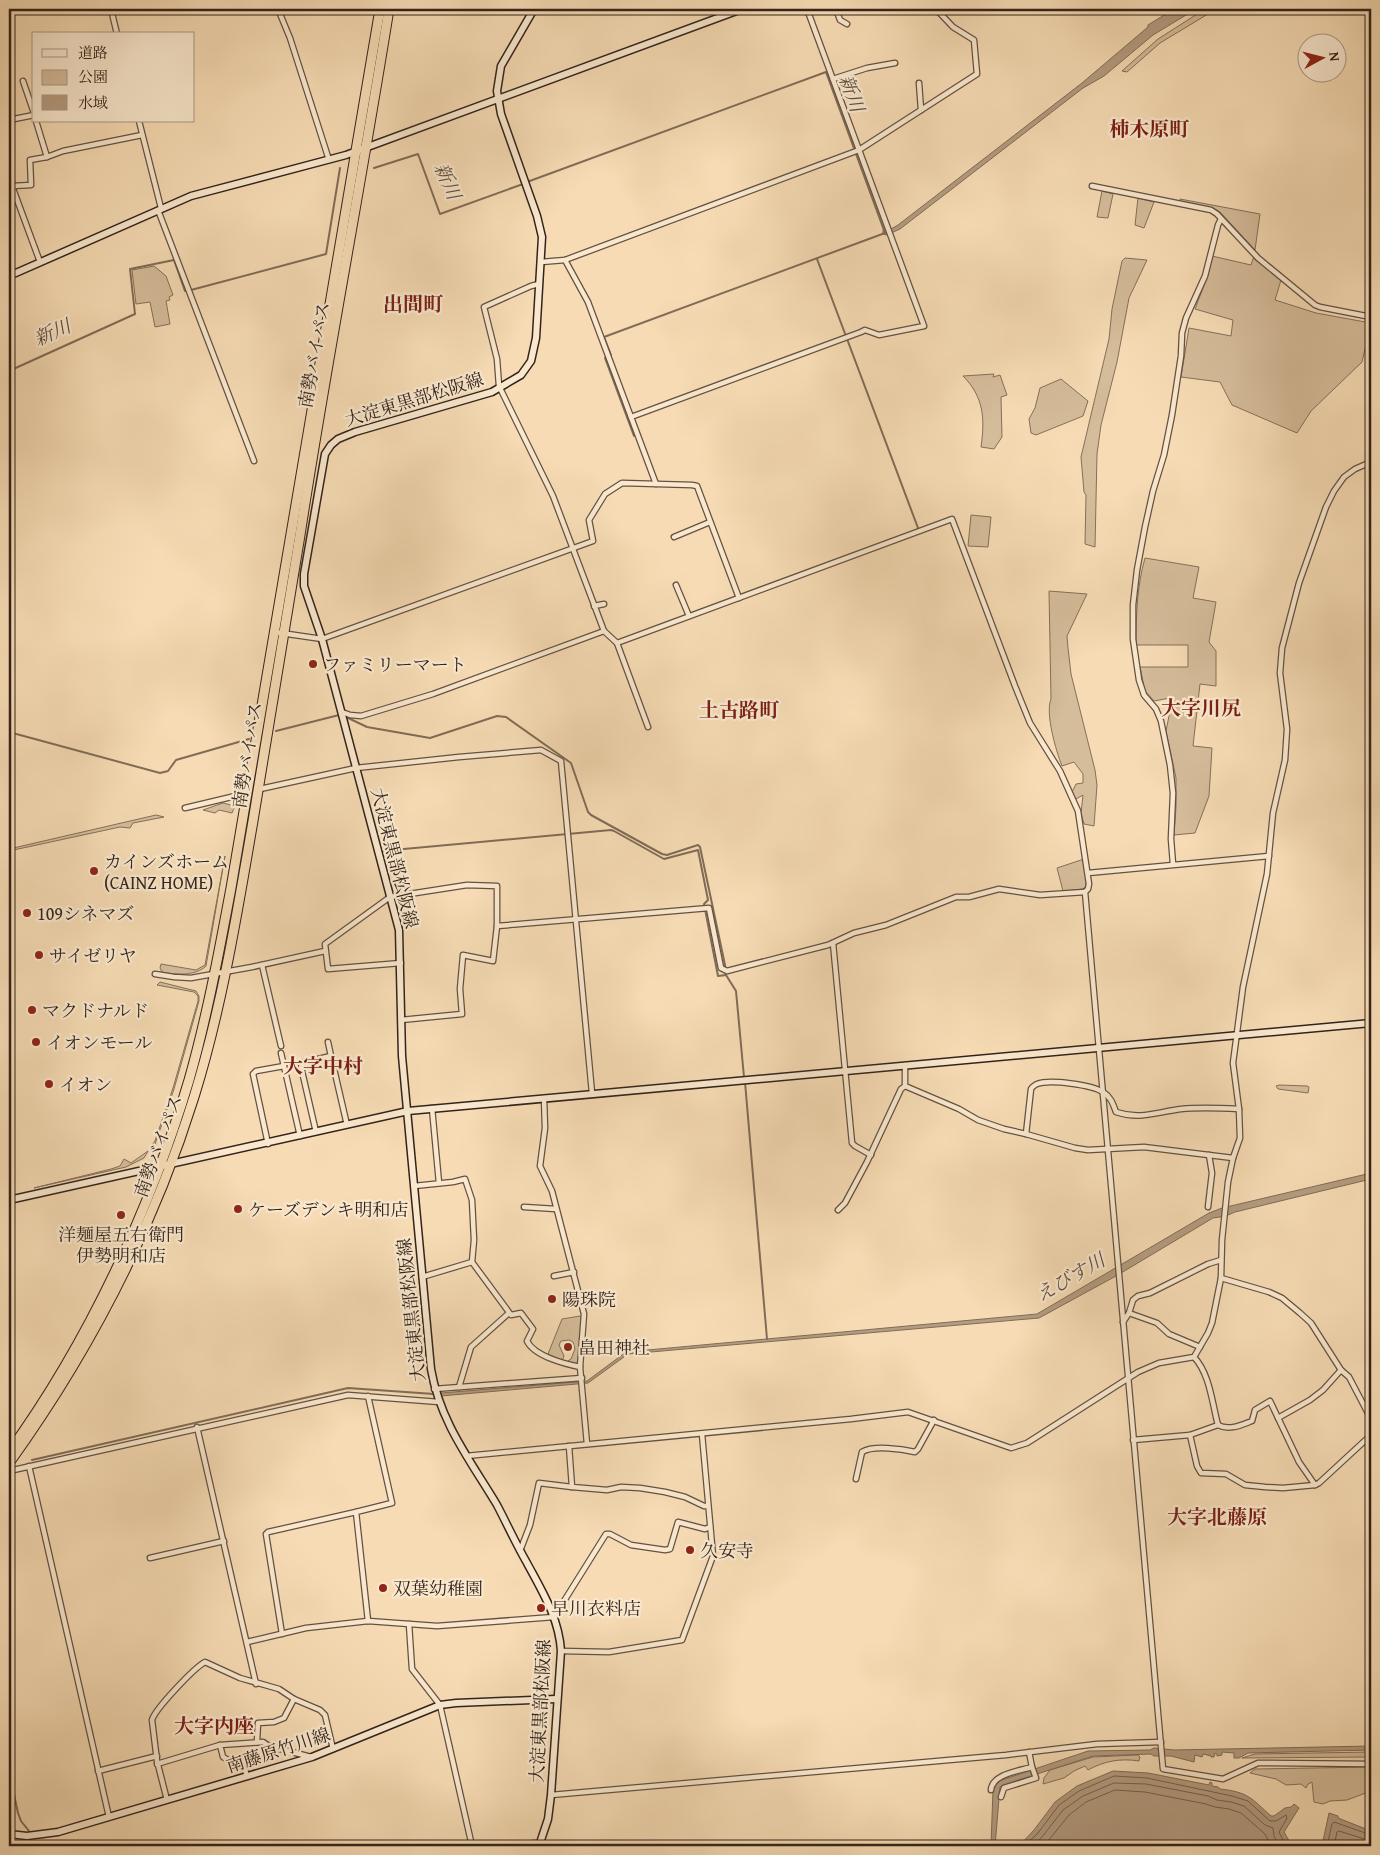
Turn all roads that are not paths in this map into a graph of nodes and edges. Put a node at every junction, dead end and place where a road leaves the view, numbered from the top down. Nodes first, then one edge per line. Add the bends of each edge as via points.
1 (111, 9) edge
2 (278, 9) edge
3 (380, 9) edge
4 (389, 9) edge
5 (534, 9) edge
6 (742, 9) edge
7 (806, 9) edge
8 (836, 9) edge
9 (936, 9) edge
10 (847, 24) dead end
11 (117, 32) edge
12 (895, 63) dead end
13 (832, 79) junction
14 (23, 81) dead end
15 (919, 83) dead end
16 (497, 99) junction
17 (32, 108) edge
18 (921, 110) junction
19 (32, 114) edge
20 (9, 120) edge
21 (36, 122) edge
22 (139, 122) edge
23 (142, 135) junction
24 (9, 145) edge
25 (367, 147) junction
26 (356, 151) junction
27 (857, 151) junction
28 (48, 157) junction
29 (329, 160) junction
30 (12, 186) junction
31 (1092, 186) dead end
32 (160, 209) junction
33 (1221, 219) junction
34 (565, 260) junction
35 (40, 262) junction
36 (541, 262) junction
37 (9, 276) edge
38 (539, 284) junction
39 (1371, 317) edge
40 (499, 386) junction
41 (631, 417) junction
42 (254, 461) dead end
43 (1371, 462) edge
44 (656, 484) junction
45 (710, 522) junction
46 (674, 537) dead end
47 (573, 548) junction
48 (676, 585) dead end
49 (739, 598) junction
50 (604, 604) dead end
51 (594, 606) junction
52 (689, 616) junction
53 (274, 632) junction
54 (604, 632) junction
55 (285, 634) junction
56 (322, 639) junction
57 (617, 643) junction
58 (343, 715) junction
59 (648, 727) dead end
60 (356, 768) junction
61 (258, 790) junction
62 (247, 794) junction
63 (185, 808) dead end
64 (1269, 856) junction
65 (1174, 864) junction
66 (1088, 873) junction
67 (1084, 892) junction
68 (390, 897) junction
69 (576, 920) junction
70 (497, 926) junction
71 (833, 943) junction
72 (324, 951) junction
73 (401, 963) junction
74 (262, 965) junction
75 (226, 972) junction
76 (155, 974) dead end
77 (215, 974) junction
78 (401, 1020) junction
79 (1371, 1023) edge
80 (1237, 1035) junction
81 (328, 1042) dead end
82 (281, 1046) dead end
83 (1098, 1048) junction
84 (281, 1053) dead end
85 (331, 1056) junction
86 (905, 1065) junction
87 (284, 1066) junction
88 (844, 1070) junction
89 (905, 1086) junction
90 (1102, 1091) junction
91 (592, 1093) junction
92 (544, 1098) junction
93 (432, 1108) junction
94 (1239, 1109) junction
95 (408, 1111) junction
96 (348, 1125) junction
97 (316, 1132) junction
98 (1026, 1134) junction
99 (300, 1136) junction
100 (268, 1144) junction
101 (1107, 1148) junction
102 (870, 1155) junction
103 (1209, 1155) junction
104 (1233, 1158) junction
105 (170, 1165) junction
106 (158, 1167) junction
107 (439, 1183) junction
108 (414, 1186) junction
109 (9, 1200) edge
110 (1208, 1207) dead end
111 (524, 1208) dead end
112 (556, 1209) junction
113 (838, 1210) dead end
114 (1221, 1260) junction
115 (472, 1262) junction
116 (574, 1272) junction
117 (554, 1276) dead end
118 (422, 1277) junction
119 (1221, 1278) junction
120 (508, 1313) junction
121 (1130, 1314) junction
122 (1123, 1322) junction
123 (1200, 1347) junction
124 (1194, 1357) junction
125 (580, 1366) junction
126 (1340, 1370) junction
127 (1127, 1379) junction
128 (582, 1381) junction
129 (459, 1387) junction
130 (434, 1390) junction
131 (368, 1396) junction
132 (439, 1402) junction
133 (1278, 1418) junction
134 (1371, 1419) edge
135 (934, 1420) junction
136 (1218, 1425) junction
137 (198, 1428) junction
138 (702, 1434) junction
139 (1190, 1434) junction
140 (1371, 1436) edge
141 (1132, 1440) junction
142 (587, 1444) junction
143 (569, 1446) junction
144 (9, 1452) edge
145 (466, 1456) junction
146 (9, 1463) edge
147 (29, 1466) junction
148 (9, 1472) edge
149 (856, 1479) dead end
150 (1315, 1485) junction
151 (572, 1487) junction
152 (708, 1506) junction
153 (356, 1512) junction
154 (710, 1528) junction
155 (224, 1540) junction
156 (520, 1551) junction
157 (150, 1558) dead end
158 (554, 1618) junction
159 (368, 1621) junction
160 (409, 1624) junction
161 (282, 1634) junction
162 (247, 1642) junction
163 (561, 1651) junction
164 (256, 1684) junction
165 (294, 1699) junction
166 (556, 1699) junction
167 (440, 1705) junction
168 (257, 1741) junction
169 (1161, 1742) junction
170 (220, 1744) junction
171 (333, 1749) junction
172 (1029, 1752) junction
173 (157, 1756) junction
174 (312, 1757) junction
175 (157, 1764) junction
176 (1371, 1764) edge
177 (1033, 1768) junction
178 (98, 1772) junction
179 (247, 1776) junction
180 (991, 1790) dead end
181 (551, 1795) junction
182 (1001, 1797) dead end
183 (167, 1800) junction
184 (109, 1817) junction
185 (9, 1834) edge
186 (539, 1845) edge
187 (472, 1846) edge
188 (519, 1846) edge

1 - 11 street
2 - 29 street
3 - 26 highway, 南勢バイパス
4 - 25 highway, 南勢バイパス
5 - 16 main road, 大淀東黒部松阪線 via 501,66
6 - 16 main road
7 - 13 street
8 - 10 street via 840,20
9 - 18 street via 953,27 974,40 977,74
12 - 13 street
13 - 27 street
14 - 17 street
15 - 18 street
16 - 25 main road
16 - 36 main road, 大淀東黒部松阪線 via 541,233
18 - 27 street
19 - 20 street
21 - 28 street
22 - 23 street
23 - 28 street
23 - 32 street
24 - 30 street
25 - 26 main road
25 - 55 highway, 南勢バイパス
26 - 29 main road
26 - 53 highway, 南勢バイパス
27 - 34 street
27 - 41 street via 924,326 879,335 866,330
28 - 30 street via 30,160 32,185
29 - 32 main road via 191,196
30 - 35 street
31 - 33 street via 1211,210
32 - 35 main road
32 - 42 street
33 - 39 street via 1258,258 1315,305
33 - 65 street via 1205,276 1182,333 1172,415 1152,491 1133,605 1132,639 1138,680 1161,721 1171,772
34 - 36 street
34 - 41 street via 588,302
35 - 37 main road
36 - 38 main road, 大淀東黒部松阪線
38 - 40 main road, 大淀東黒部松阪線 via 536,338 531,361 521,375
38 - 40 street via 484,307 497,359
40 - 47 street via 553,496
40 - 56 main road, 大淀東黒部松阪線 via 492,392 344,436 328,450 304,574 304,586
41 - 44 street
43 - 64 street via 1344,477 1330,499 1300,578 1286,631 1280,673 1287,742 1273,813
44 - 45 street via 697,486
44 - 47 street via 622,483 605,494 590,520 593,541
45 - 46 street
45 - 49 street
47 - 51 street
47 - 56 street
48 - 52 street
49 - 52 street
49 - 66 street via 952,519 1018,695 1078,811
50 - 51 street
51 - 54 street
52 - 57 street
53 - 55 street
53 - 62 highway, 南勢バイパス
54 - 57 street
54 - 58 street via 433,694 361,716
55 - 56 street
55 - 61 highway, 南勢バイパス
56 - 58 main road, 大淀東黒部松阪線
57 - 59 street
58 - 60 main road, 大淀東黒部松阪線
60 - 61 street
60 - 68 main road, 大淀東黒部松阪線
60 - 69 street via 541,750 561,760
61 - 62 street
61 - 75 highway, 南勢バイパス
62 - 63 street
62 - 77 highway, 南勢バイパス
64 - 65 street
64 - 80 street via 1243,987
65 - 66 street
66 - 67 street via 1088,889
67 - 71 street via 1040,895 999,889 956,897 886,925 862,929
67 - 83 street
68 - 70 street via 467,885 498,886
68 - 72 street via 325,944
68 - 73 main road, 大淀東黒部松阪線 via 400,930
69 - 70 street
69 - 71 street via 709,908 720,964 726,970
69 - 91 street
70 - 78 street via 493,961 463,955 462,1014
71 - 88 street
72 - 73 street via 328,969
72 - 74 street
73 - 78 main road, 大淀東黒部松阪線
74 - 75 street
74 - 82 street
75 - 77 street
75 - 105 highway, 南勢バイパス via 208,1047
76 - 77 street via 186,978
77 - 106 highway, 南勢バイパス via 189,1078
78 - 95 main road, 大淀東黒部松阪線
79 - 80 main road
80 - 83 main road
80 - 94 street via 1233,1063
81 - 85 street
83 - 86 main road
83 - 90 street
84 - 87 street
85 - 96 street
85 - 97 street via 302,1064
86 - 88 main road
86 - 89 street
87 - 99 street
87 - 100 street via 253,1074
88 - 91 main road
88 - 102 street via 852,1143
89 - 98 street via 959,1108 978,1120
89 - 102 street
90 - 94 street via 1109,1096 1116,1112 1123,1114 1147,1116 1181,1109
90 - 98 street via 1058,1082 1037,1084 1031,1088
90 - 101 street
91 - 92 main road
92 - 93 main road
92 - 112 street via 539,1163
93 - 95 main road
93 - 107 street
94 - 104 street via 1240,1138
95 - 96 main road
95 - 108 main road, 大淀東黒部松阪線
96 - 97 main road
97 - 99 main road
98 - 101 street via 1075,1148
99 - 100 main road
100 - 105 main road
101 - 103 street via 1144,1147
101 - 122 street
102 - 113 street via 845,1203
103 - 104 street
103 - 110 street via 1212,1173
104 - 114 street
105 - 106 main road
105 - 146 highway, 南勢バイパス via 138,1244 101,1316 44,1412
106 - 109 main road
106 - 144 highway, 南勢バイパス via 98,1306
107 - 108 street
107 - 115 street via 466,1179 472,1200
108 - 118 main road, 大淀東黒部松阪線
111 - 112 street
112 - 116 street
114 - 119 street
114 - 121 street via 1150,1294 1138,1296 1133,1300
115 - 118 street
115 - 120 street
116 - 117 street
116 - 125 street via 585,1319
118 - 130 main road, 大淀東黒部松阪線
119 - 123 street via 1212,1323
119 - 126 street via 1258,1287 1282,1298 1311,1323
120 - 125 street via 521,1313 533,1328 528,1341 533,1349 562,1363
120 - 129 street via 471,1347
121 - 122 street
121 - 123 street via 1157,1323 1169,1334
122 - 127 street
123 - 124 street
124 - 127 street via 1159,1363
124 - 136 street via 1207,1383
125 - 128 street
126 - 133 street via 1323,1390
126 - 134 street via 1349,1377
127 - 135 street via 1015,1448
127 - 141 street
128 - 129 street
128 - 142 street
129 - 130 street
130 - 132 main road, 大淀東黒部松阪線
131 - 132 street
131 - 137 street via 348,1395
131 - 153 street via 392,1504
132 - 145 main road, 大淀東黒部松阪線
133 - 136 street via 1270,1401 1255,1410 1252,1421 1234,1427
133 - 150 street via 1299,1462
135 - 138 street via 906,1412
135 - 149 street via 915,1452 873,1449 862,1452
136 - 139 street
137 - 147 street
137 - 155 street
138 - 142 street
138 - 152 street
139 - 141 street
139 - 150 street via 1201,1473 1226,1474 1245,1485 1283,1488
140 - 150 street
141 - 169 street
142 - 143 street
143 - 145 street
143 - 151 street
145 - 156 main road, 大淀東黒部松阪線
147 - 148 street
147 - 178 street
151 - 152 street via 608,1490 621,1487 665,1492
151 - 156 street via 538,1483 530,1525
152 - 154 street
153 - 159 street
153 - 161 street via 266,1534
154 - 158 street via 678,1522 670,1549 665,1550 631,1545 606,1534
154 - 163 street via 713,1556 682,1640 609,1652
155 - 157 street
155 - 162 street
156 - 158 main road, 大淀東黒部松阪線
158 - 160 street via 437,1626
158 - 163 main road, 大淀東黒部松阪線
159 - 160 street
159 - 161 street
160 - 167 street via 412,1669
161 - 162 street
162 - 164 street
163 - 166 main road, 大淀東黒部松阪線
164 - 165 street via 280,1689
164 - 173 street via 210,1663 202,1664 153,1714
165 - 168 street via 284,1718 258,1723
165 - 171 street via 325,1715
166 - 167 main road, 南藤原竹川線
166 - 181 main road, 大淀東黒部松阪線
167 - 171 main road, 南藤原竹川線
167 - 187 street
168 - 170 street
168 - 174 street
169 - 172 street via 1097,1744
169 - 176 street via 1163,1769 1213,1779 1228,1778 1258,1763
170 - 175 street
170 - 179 street via 222,1757 244,1770
171 - 174 main road, 南藤原竹川線
172 - 177 street
172 - 181 street
173 - 175 street
173 - 178 street
174 - 179 main road, 南藤原竹川線
175 - 183 street
177 - 180 street via 998,1778 992,1783
177 - 182 street via 1036,1778 1004,1788
178 - 184 street
179 - 183 main road, 南藤原竹川線
181 - 186 main road, 大淀東黒部松阪線 via 548,1819
183 - 184 main road, 南藤原竹川線
184 - 185 main road, 南藤原竹川線 via 58,1832
186 - 188 street

